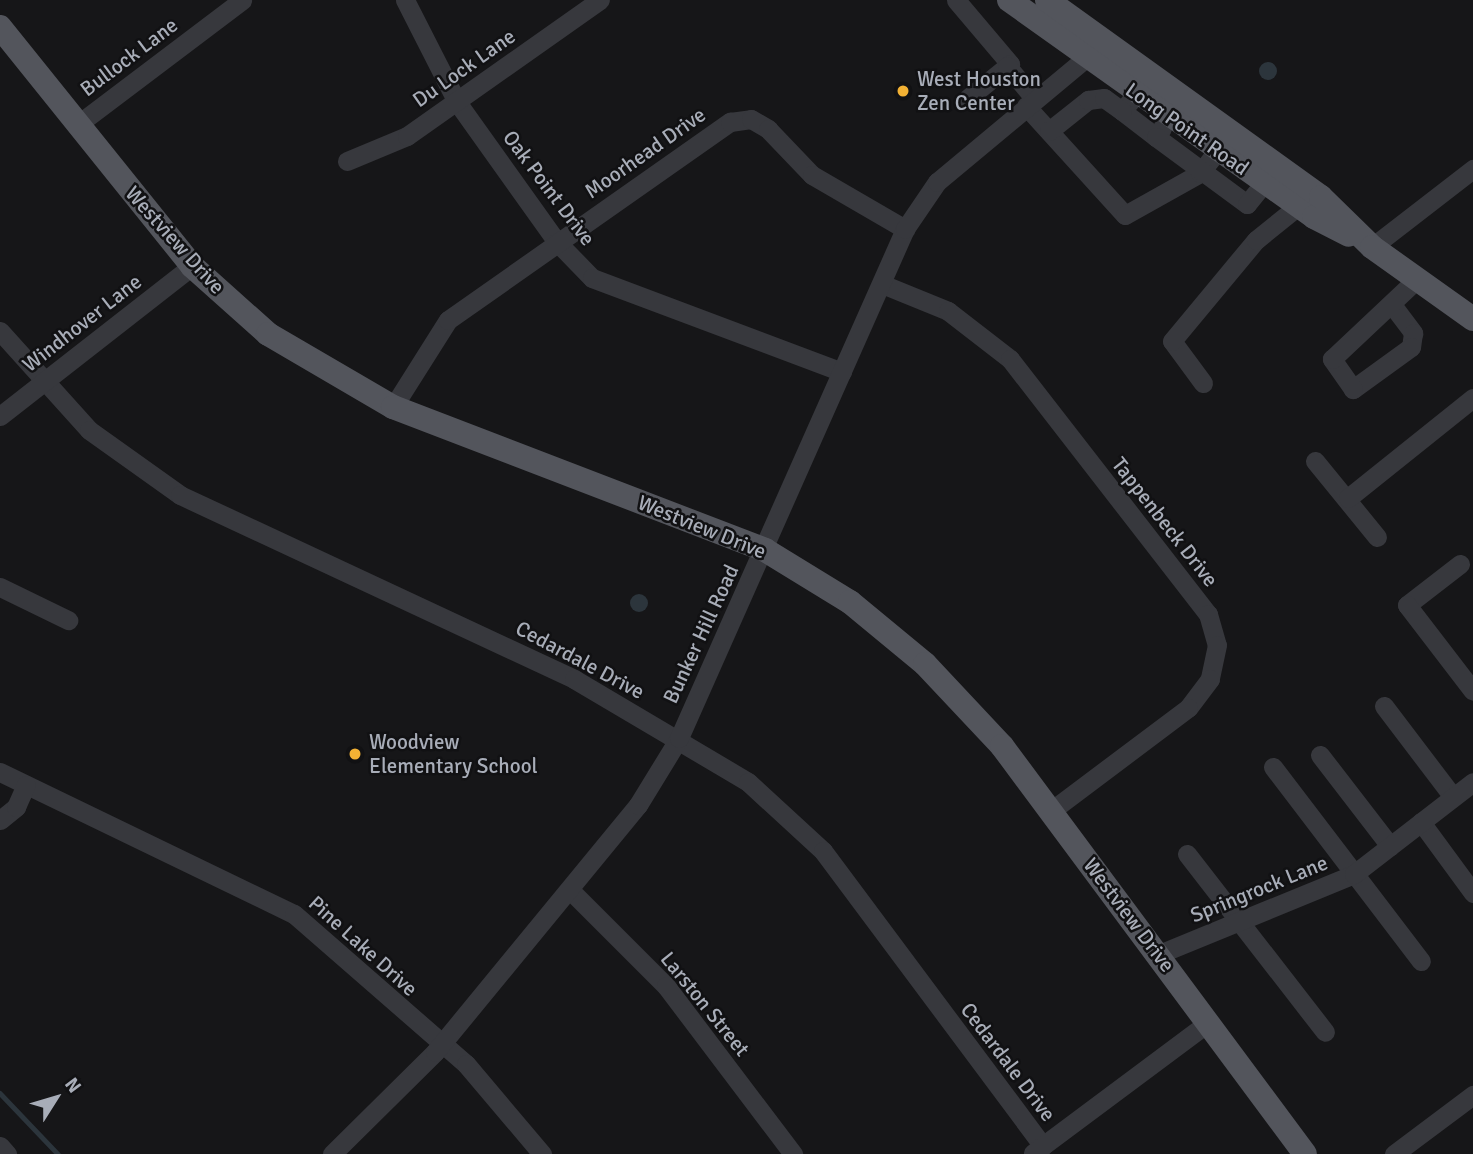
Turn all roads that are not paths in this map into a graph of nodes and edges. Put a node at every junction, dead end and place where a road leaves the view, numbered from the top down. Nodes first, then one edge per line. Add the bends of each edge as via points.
1 (242, 0) edge
2 (405, 0) edge
3 (956, 0) edge
4 (1009, 0) edge
5 (1047, 0) edge
6 (596, 1) edge
7 (0, 27) edge
8 (1106, 41) junction
9 (1085, 58) junction
10 (1007, 66) junction
11 (967, 99) dead end
12 (457, 102) junction
13 (1031, 102) junction
14 (1129, 103) junction
15 (77, 125) junction
16 (1163, 127) junction
17 (1049, 131) junction
18 (1218, 150) junction
19 (347, 161) dead end
20 (1473, 169) edge
21 (1200, 173) junction
22 (1265, 183) junction
23 (1298, 206) junction
24 (905, 229) junction
25 (557, 242) junction
26 (1372, 247) junction
27 (192, 266) junction
28 (1417, 279) junction
29 (882, 284) junction
30 (1393, 306) dead end
31 (1473, 318) edge
32 (0, 331) edge
33 (842, 372) junction
34 (41, 383) junction
35 (1203, 383) dead end
36 (1473, 398) edge
37 (393, 407) junction
38 (0, 416) edge
39 (1315, 461) dead end
40 (1348, 498) junction
41 (1377, 537) dead end
42 (765, 550) junction
43 (1460, 564) dead end
44 (0, 587) edge
45 (68, 620) dead end
46 (1473, 691) edge
47 (1384, 706) dead end
48 (678, 738) junction
49 (1320, 755) dead end
50 (1273, 767) dead end
51 (0, 772) edge
52 (1473, 782) edge
53 (26, 785) junction
54 (1453, 797) junction
55 (1052, 810) junction
56 (0, 820) edge
57 (1421, 822) junction
58 (1390, 846) junction
59 (1187, 854) dead end
60 (1354, 874) junction
61 (571, 891) junction
62 (1473, 893) edge
63 (1239, 922) junction
64 (1159, 954) junction
65 (1421, 961) dead end
66 (1209, 1022) junction
67 (1325, 1031) dead end
68 (439, 1046) junction
69 (1473, 1095) edge
70 (0, 1146) edge
71 (1038, 1150) edge
72 (6, 1154) edge
73 (332, 1154) edge
74 (542, 1154) edge
75 (793, 1154) edge
76 (1305, 1154) edge
77 (1394, 1154) edge

1 - 15 street, Bullock Lane
2 - 12 street, Oak Point Drive
3 - 10 street
4 - 9 main road, Long Point Road
5 - 8 main road, Long Point Road
6 - 12 street, Du Lock Lane
7 - 15 main road, Westview Drive
8 - 9 street, Bunker Hill Road
8 - 26 main road, Long Point Road via 1321,197
9 - 13 street, Bunker Hill Road
9 - 14 main road, Long Point Road
10 - 11 street
10 - 13 street
12 - 19 street, Du Lock Lane via 390,146
12 - 25 street, Oak Point Drive
13 - 17 street
13 - 24 street, Bunker Hill Road via 956,162
14 - 16 main road, Long Point Road
14 - 17 street via 1088,100
15 - 27 main road, Westview Drive
16 - 18 main road, Long Point Road
16 - 21 street
17 - 21 street via 1125,215
18 - 21 street
18 - 22 main road, Long Point Road
20 - 26 street
21 - 22 street via 1247,204
22 - 23 main road, Long Point Road
23 - 26 main road, Long Point Road
23 - 35 street via 1256,240 1172,341
24 - 25 street, Moorhead Drive via 812,175 751,119 730,122
24 - 29 street, Bunker Hill Road
25 - 33 street, Oak Point Drive via 592,278 621,292
25 - 37 street, Moorhead Drive via 448,320
26 - 28 main road, Long Point Road
27 - 34 street, Windhover Lane
27 - 37 main road, Westview Drive via 268,334
28 - 30 street
28 - 31 main road, Long Point Road
29 - 33 street, Bunker Hill Road
29 - 55 street, Tappenbeck Drive via 948,311 1010,359 1208,614 1217,645 1210,679 1188,708
32 - 34 street, Cedardale Drive
33 - 42 street, Bunker Hill Road
34 - 38 street, Windhover Lane
34 - 48 street, Cedardale Drive via 89,430 180,495 524,655
36 - 40 street
37 - 42 main road, Westview Drive
39 - 40 street
40 - 41 street
42 - 48 street, Bunker Hill Road
42 - 55 main road, Westview Drive via 850,602 925,664
43 - 46 street via 1407,605
44 - 45 street
47 - 54 street
48 - 61 street, Bunker Hill Road via 638,805
48 - 71 street, Cedardale Drive via 748,782 823,851
49 - 58 street
50 - 60 street
51 - 53 street, Pine Lake Drive
52 - 54 street, Springrock Lane
53 - 56 street via 16,807
53 - 68 street, Pine Lake Drive via 295,914
54 - 57 street, Springrock Lane
55 - 64 main road, Westview Drive
57 - 58 street, Springrock Lane
57 - 62 street
58 - 60 street, Springrock Lane
59 - 63 street
60 - 63 street, Springrock Lane
60 - 65 street
61 - 68 street, Bunker Hill Road
61 - 75 street, Larston Street via 666,986
63 - 64 street, Springrock Lane
63 - 67 street
64 - 66 main road, Westview Drive
66 - 71 street
66 - 76 main road, Westview Drive
68 - 73 street, Bunker Hill Road
68 - 74 street, Pine Lake Drive via 508,1108
69 - 77 street
70 - 72 street

